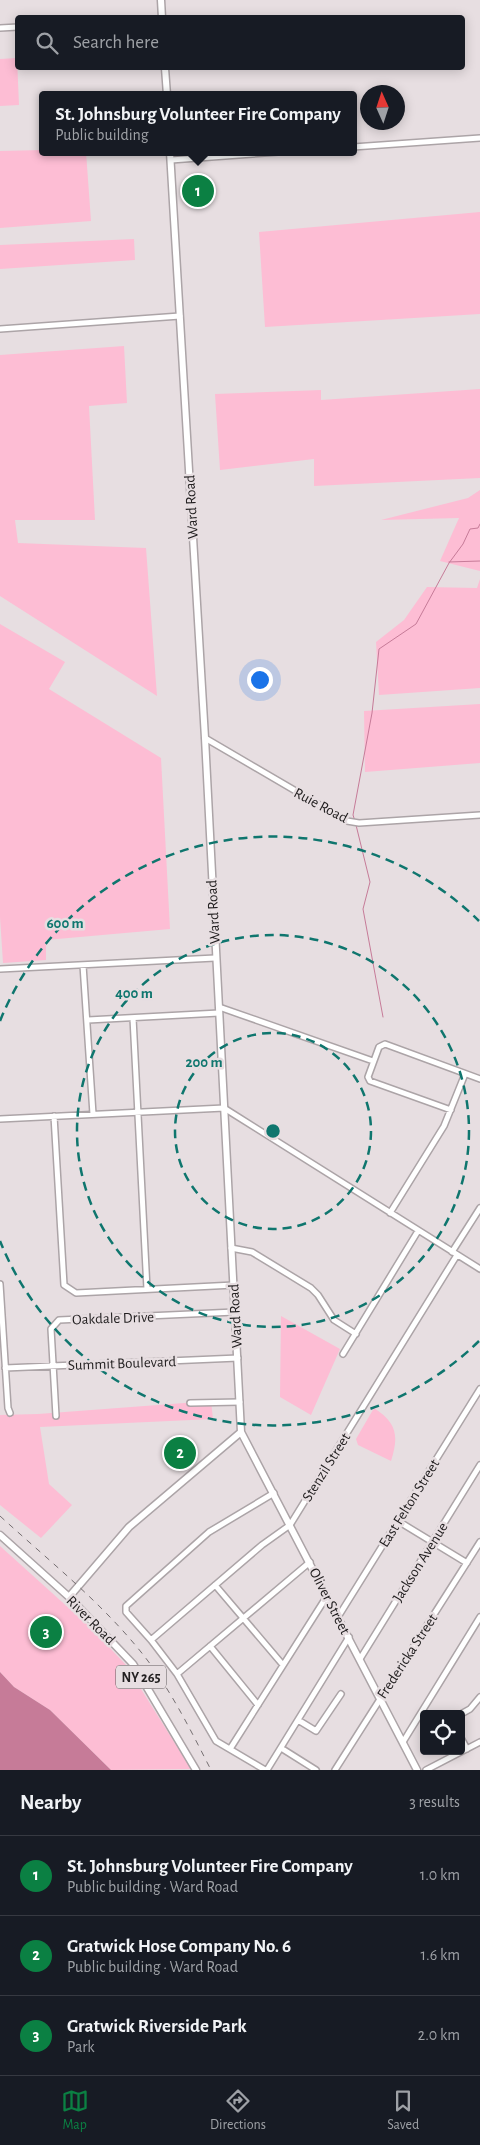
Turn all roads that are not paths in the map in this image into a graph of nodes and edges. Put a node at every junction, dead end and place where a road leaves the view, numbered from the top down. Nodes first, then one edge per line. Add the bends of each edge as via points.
1 (161, 0) edge
2 (162, 15) edge
3 (15, 27) edge
4 (0, 28) edge
5 (165, 70) edge
6 (167, 91) edge
7 (480, 138) edge
8 (357, 147) edge
9 (170, 156) edge
10 (224, 156) edge
11 (171, 160) junction
12 (180, 316) junction
13 (0, 329) edge
14 (205, 738) junction
15 (480, 815) edge
16 (215, 958) junction
17 (83, 965) junction
18 (0, 969) edge
19 (219, 1010) junction
20 (133, 1018) junction
21 (88, 1020) junction
22 (373, 1061) junction
23 (465, 1074) junction
24 (480, 1079) edge
25 (224, 1108) junction
26 (451, 1110) junction
27 (138, 1111) junction
28 (93, 1114) junction
29 (54, 1116) junction
30 (0, 1119) edge
31 (480, 1208) edge
32 (390, 1213) junction
33 (418, 1231) junction
34 (231, 1248) junction
35 (455, 1254) junction
36 (480, 1270) edge
37 (0, 1284) edge
38 (234, 1285) junction
39 (147, 1289) junction
40 (235, 1312) junction
41 (356, 1334) junction
42 (343, 1354) dead end
43 (238, 1358) junction
44 (53, 1365) junction
45 (5, 1368) junction
46 (480, 1389) edge
47 (240, 1402) junction
48 (190, 1403) dead end
49 (10, 1413) dead end
50 (56, 1416) dead end
51 (241, 1432) junction
52 (480, 1465) edge
53 (274, 1493) junction
54 (398, 1521) junction
55 (290, 1525) junction
56 (0, 1536) edge
57 (432, 1542) junction
58 (480, 1542) edge
59 (310, 1562) junction
60 (467, 1563) junction
61 (215, 1586) junction
62 (327, 1596) junction
63 (69, 1597) junction
64 (480, 1617) edge
65 (338, 1618) junction
66 (244, 1619) junction
67 (348, 1637) junction
68 (151, 1640) junction
69 (210, 1646) junction
70 (360, 1659) junction
71 (283, 1665) junction
72 (177, 1674) junction
73 (341, 1694) dead end
74 (380, 1697) junction
75 (480, 1697) edge
76 (258, 1705) junction
77 (465, 1712) edge
78 (298, 1720) junction
79 (403, 1742) junction
80 (480, 1742) edge
81 (465, 1745) edge
82 (281, 1748) junction
83 (230, 1749) junction
84 (467, 1749) junction
85 (416, 1769) edge
86 (196, 1770) edge
87 (266, 1770) edge
88 (316, 1770) edge
89 (335, 1770) edge
90 (426, 1770) edge

1 - 2 main road
3 - 4 street
5 - 6 main road
7 - 8 street
9 - 11 main road, Ward Road
10 - 11 street
11 - 12 main road, Ward Road
12 - 13 street
12 - 14 main road, Ward Road
14 - 15 street, Ruie Road via 347,821 359,823
14 - 16 main road, Ward Road
16 - 17 street
16 - 19 main road, Ward Road
17 - 18 street
17 - 21 street
19 - 20 street
19 - 22 street
19 - 25 main road, Ward Road
20 - 21 street
20 - 27 street
21 - 28 street
22 - 23 street via 379,1047 385,1044
22 - 26 street via 368,1077 370,1081
23 - 24 street
23 - 26 street
25 - 27 street
25 - 32 street
25 - 34 main road, Ward Road
26 - 32 street
27 - 28 street
27 - 39 street
28 - 29 street
29 - 30 street
29 - 39 street via 64,1285 76,1293
31 - 35 street, Stenzil Street
32 - 33 street
33 - 35 street
33 - 41 street
34 - 38 main road, Ward Road
34 - 41 street via 252,1252 311,1288 334,1320
35 - 36 street
35 - 55 street, Stenzil Street
37 - 45 street
38 - 39 street
38 - 40 main road, Ward Road
40 - 43 main road, Ward Road
40 - 44 street, Oakdale Drive via 59,1320 51,1329
41 - 42 street
43 - 44 street, Summit Boulevard
43 - 47 main road, Ward Road
44 - 45 street, Summit Boulevard
44 - 50 street, Oakdale Drive
45 - 49 street
46 - 54 street, East Felton Street
47 - 48 street
47 - 51 main road, Ward Road
51 - 53 main road, Oliver Street
51 - 63 main road via 129,1527
52 - 57 street, Jackson Avenue
53 - 55 main road, Oliver Street
53 - 68 street via 210,1532 126,1606 126,1612
54 - 57 street
54 - 65 street, East Felton Street
55 - 59 main road, Oliver Street
55 - 61 street, Stenzil Street
56 - 63 main road, River Road / NY 265
57 - 60 street
57 - 70 street, Jackson Avenue
58 - 60 street, Fredericka Street
59 - 62 main road, Oliver Street
59 - 66 street
60 - 74 street, Fredericka Street
61 - 66 street
61 - 68 street, Stenzil Street
62 - 65 main road, Oliver Street
62 - 71 street
63 - 86 main road, River Road / NY 265 via 133,1664
64 - 79 street
65 - 67 main road, Oliver Street
66 - 69 street
66 - 71 street
67 - 70 main road, Oliver Street
67 - 78 street
68 - 72 street
69 - 72 street
69 - 76 street
70 - 74 main road, Oliver Street
71 - 76 street
72 - 83 street via 212,1736
73 - 78 street via 316,1731
74 - 79 main road, Oliver Street
74 - 89 street, Fredericka Street
75 - 77 street
76 - 83 street
78 - 82 street
79 - 85 main road, Oliver Street
80 - 84 street
81 - 84 street
82 - 87 street
82 - 88 street
83 - 87 street
84 - 90 street

